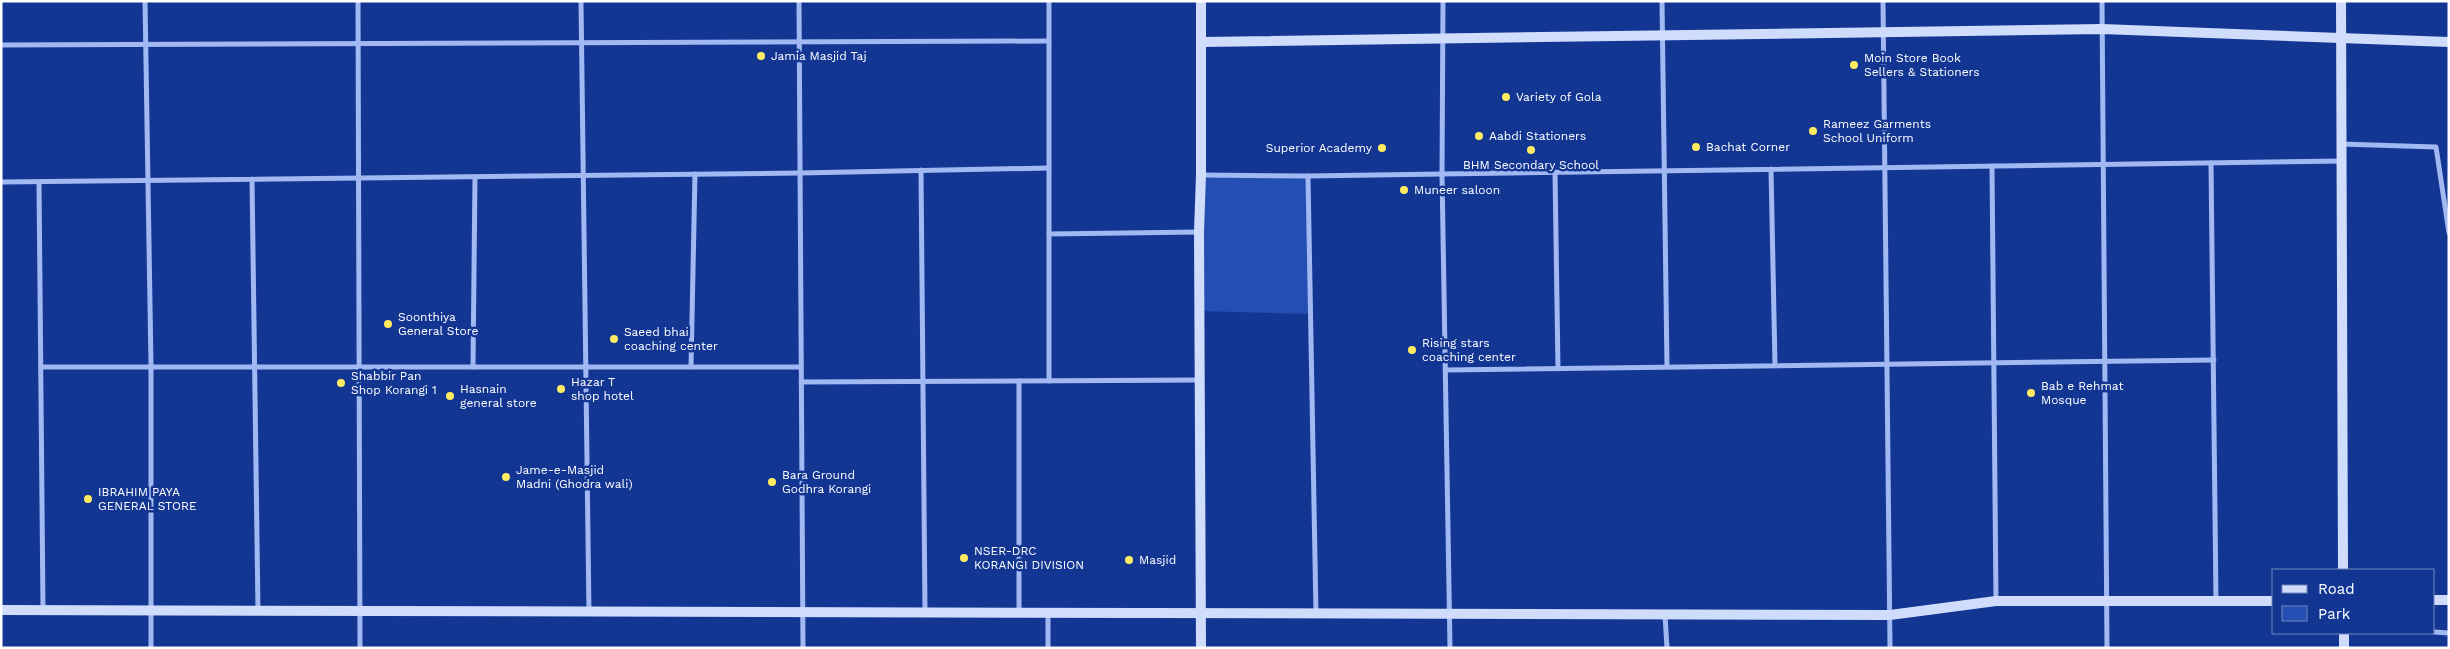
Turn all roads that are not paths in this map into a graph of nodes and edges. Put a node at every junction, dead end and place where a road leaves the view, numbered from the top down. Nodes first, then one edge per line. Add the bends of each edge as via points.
1 (145, 1) edge
2 (358, 1) edge
3 (581, 1) edge
4 (799, 1) edge
5 (1049, 1) edge
6 (1201, 1) edge
7 (1443, 1) edge
8 (1662, 1) edge
9 (1884, 1) edge
10 (2102, 1) edge
11 (2341, 1) edge
12 (2102, 29) junction
13 (1884, 32) junction
14 (1662, 34) junction
15 (1443, 37) junction
16 (2341, 38) junction
17 (1049, 41) junction
18 (800, 42) junction
19 (1202, 42) junction
20 (2449, 42) edge
21 (582, 43) junction
22 (145, 44) junction
23 (358, 44) junction
24 (1, 45) edge
25 (2342, 144) junction
26 (2342, 161) junction
27 (2211, 162) junction
28 (2102, 164) junction
29 (1992, 166) junction
30 (1049, 168) junction
31 (1884, 168) junction
32 (1772, 169) junction
33 (921, 170) junction
34 (1664, 171) junction
35 (1555, 172) junction
36 (800, 173) junction
37 (695, 174) junction
38 (1442, 174) junction
39 (1202, 175) junction
40 (583, 176) junction
41 (1308, 176) junction
42 (475, 177) junction
43 (359, 178) junction
44 (252, 179) junction
45 (147, 181) junction
46 (1, 182) edge
47 (39, 182) junction
48 (1199, 232) junction
49 (2449, 233) edge
50 (1048, 234) junction
51 (2214, 360) junction
52 (2105, 361) junction
53 (1994, 362) junction
54 (1887, 364) junction
55 (150, 365) junction
56 (1775, 365) junction
57 (586, 366) junction
58 (41, 367) junction
59 (254, 367) junction
60 (359, 367) junction
61 (473, 367) junction
62 (691, 367) junction
63 (801, 367) junction
64 (1668, 367) junction
65 (1558, 369) junction
66 (1446, 370) junction
67 (1201, 380) junction
68 (923, 381) junction
69 (1020, 381) junction
70 (1049, 381) junction
71 (801, 382) junction
72 (2343, 569) edge
73 (2435, 600) edge
74 (2449, 600) edge
75 (2107, 601) junction
76 (2216, 601) junction
77 (2272, 601) edge
78 (1996, 602) junction
79 (1, 610) edge
80 (43, 610) junction
81 (151, 611) junction
82 (258, 612) junction
83 (360, 612) junction
84 (589, 613) junction
85 (803, 613) junction
86 (925, 613) junction
87 (1048, 613) junction
88 (1019, 614) junction
89 (1201, 614) junction
90 (1316, 614) junction
91 (1450, 614) junction
92 (1665, 614) junction
93 (1890, 615) junction
94 (2435, 632) edge
95 (2449, 633) edge
96 (2344, 634) edge
97 (151, 648) edge
98 (360, 648) edge
99 (803, 648) edge
100 (1048, 648) edge
101 (1201, 648) edge
102 (1450, 648) edge
103 (1666, 648) edge
104 (1890, 648) edge
105 (2107, 648) edge
106 (2344, 648) edge

1 - 22 street
2 - 23 street
3 - 21 street
4 - 18 street
5 - 17 street
6 - 19 street
7 - 15 street
8 - 14 street
9 - 13 street
10 - 12 street
11 - 16 street
12 - 13 street
12 - 16 street
12 - 28 street
13 - 14 street
13 - 31 street
14 - 15 street
14 - 34 street
15 - 19 street
15 - 38 street
16 - 20 street
16 - 25 street
17 - 18 street
17 - 30 street
18 - 21 street
18 - 36 street
19 - 39 street
21 - 23 street
21 - 40 street
22 - 23 street
22 - 24 street
22 - 45 street
23 - 43 street
25 - 26 street
25 - 49 street via 2436,147
26 - 27 street
26 - 72 street
27 - 28 street
27 - 51 street
28 - 29 street
28 - 52 street
29 - 31 street
29 - 53 street
30 - 33 street
30 - 50 street
31 - 32 street
31 - 54 street
32 - 34 street
32 - 56 street
33 - 36 street
33 - 68 street
34 - 35 street
34 - 64 street
35 - 38 street
35 - 65 street
36 - 37 street
36 - 63 street
37 - 40 street
37 - 62 street
38 - 41 street
38 - 66 street
39 - 41 street
39 - 48 street
40 - 42 street
40 - 57 street
41 - 90 street
42 - 43 street
42 - 61 street
43 - 44 street
43 - 60 street
44 - 45 street
44 - 59 street
45 - 47 street
45 - 55 street
46 - 47 street
47 - 58 street
48 - 50 street
48 - 67 street
50 - 70 street
51 - 52 street
51 - 76 street
52 - 53 street
52 - 75 street
53 - 54 street
53 - 78 street
54 - 56 street
54 - 93 street
55 - 58 street
55 - 59 street
55 - 81 street
56 - 64 street
57 - 61 street
57 - 62 street
57 - 84 street
58 - 80 street
59 - 60 street
59 - 82 street
60 - 61 street
60 - 83 street
62 - 63 street
63 - 71 street
64 - 65 street
65 - 66 street
66 - 91 street
67 - 70 street
67 - 89 street
68 - 69 street
68 - 71 street
68 - 86 street
69 - 70 street
69 - 88 street
71 - 85 street
73 - 74 street
75 - 76 street
75 - 78 street
75 - 105 street
76 - 77 street
78 - 93 street
79 - 80 street
80 - 81 street
81 - 82 street
81 - 97 street
82 - 83 street
83 - 84 street
83 - 98 street
84 - 85 street
85 - 86 street
85 - 99 street
86 - 88 street
87 - 88 street
87 - 89 street
87 - 100 street
89 - 90 street
89 - 101 street
90 - 91 street
91 - 92 street
91 - 102 street
92 - 93 street
92 - 103 street
93 - 104 street
94 - 95 street
96 - 106 street

